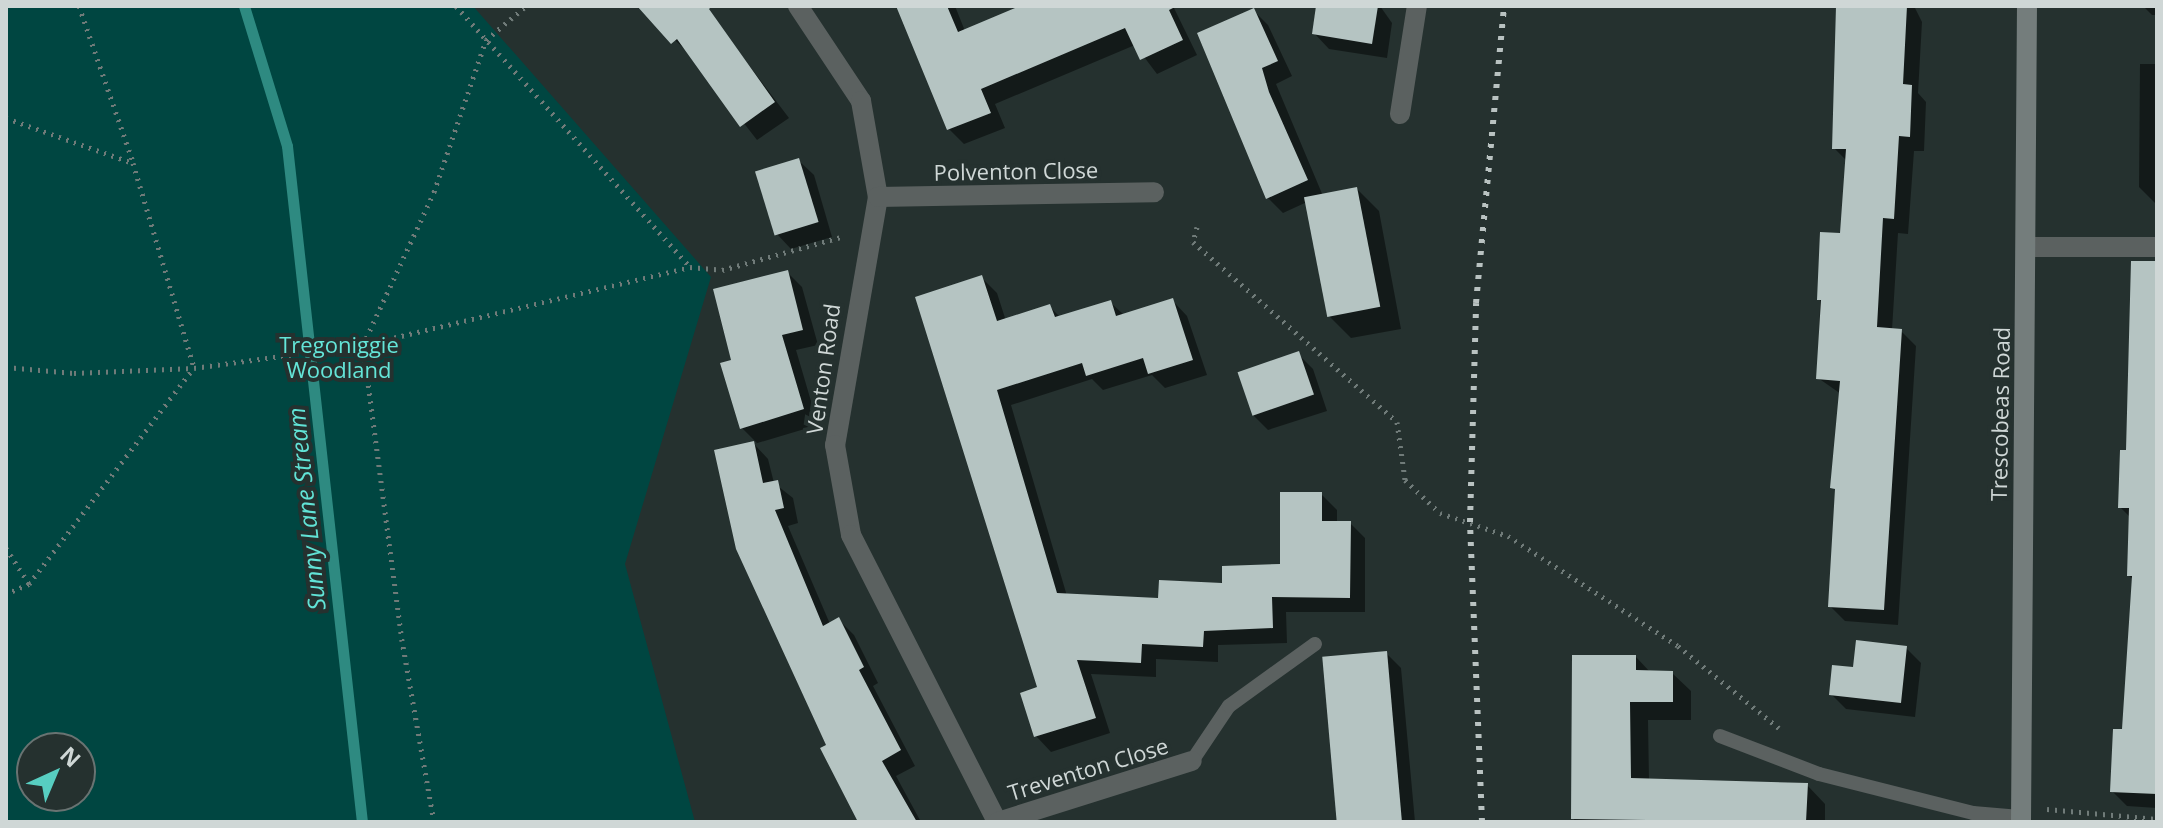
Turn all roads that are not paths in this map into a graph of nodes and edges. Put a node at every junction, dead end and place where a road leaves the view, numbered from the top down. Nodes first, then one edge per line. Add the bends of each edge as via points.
1 (798, 6) edge
2 (1417, 6) edge
3 (2027, 6) edge
4 (1400, 114) dead end
5 (1154, 192) dead end
6 (878, 197) junction
7 (2026, 247) junction
8 (2157, 247) edge
9 (1315, 644) dead end
10 (1720, 736) dead end
11 (1192, 761) joint
12 (2019, 815) edge
13 (997, 822) edge

1 - 6 street, Venton Road via 861,101
2 - 4 street
3 - 7 street, Trescobeas Road
5 - 6 street, Polventon Close
6 - 13 street, Venton Road via 835,445 851,535
7 - 8 street
7 - 12 street, Trescobeas Road
9 - 11 lane via 1229,706
10 - 12 lane via 1819,774 1973,813
11 - 13 street, Treventon Close

